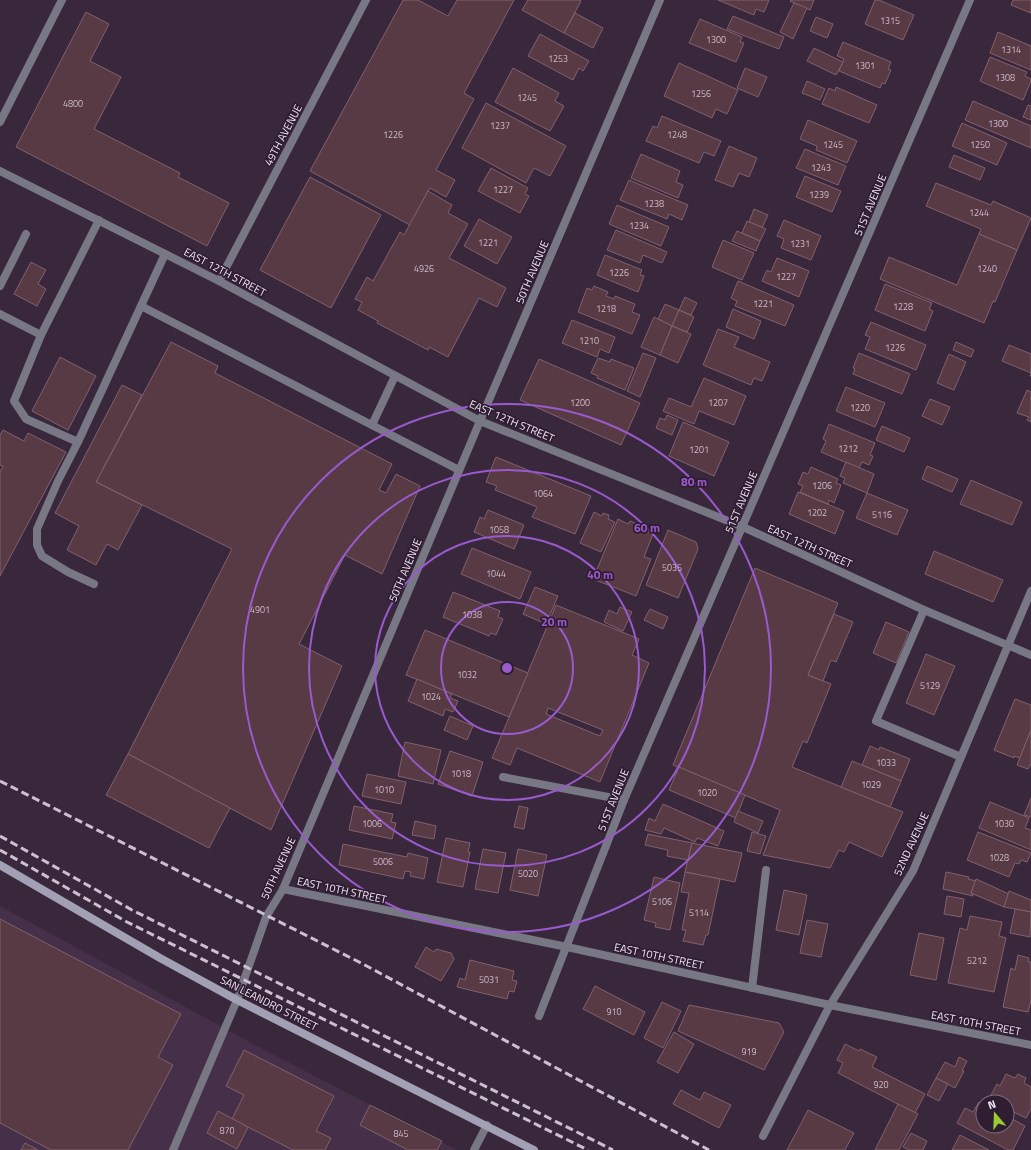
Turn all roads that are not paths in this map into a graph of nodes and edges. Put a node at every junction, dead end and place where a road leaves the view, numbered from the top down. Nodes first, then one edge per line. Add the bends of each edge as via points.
1 (62, 0) edge
2 (366, 0) edge
3 (660, 0) edge
4 (970, 0) edge
5 (0, 122) edge
6 (0, 171) edge
7 (99, 220) junction
8 (26, 234) dead end
9 (165, 254) junction
10 (219, 281) junction
11 (0, 286) edge
12 (141, 306) junction
13 (0, 314) edge
14 (42, 335) junction
15 (395, 376) junction
16 (480, 421) junction
17 (372, 425) junction
18 (78, 442) junction
19 (459, 470) junction
20 (742, 527) junction
21 (94, 584) dead end
22 (1031, 591) edge
23 (924, 610) junction
24 (1008, 646) junction
25 (1031, 655) edge
26 (961, 757) junction
27 (503, 777) dead end
28 (624, 800) junction
29 (0, 865) edge
30 (766, 870) dead end
31 (283, 889) junction
32 (567, 947) junction
33 (752, 988) junction
34 (238, 1000) junction
35 (830, 1005) junction
36 (539, 1016) dead end
37 (1031, 1045) edge
38 (487, 1125) junction
39 (762, 1136) dead end
40 (173, 1150) edge
41 (474, 1150) edge
42 (534, 1150) edge

1 - 5 street
2 - 10 street, 49TH AVENUE
3 - 16 street, 50TH AVENUE
4 - 20 street, 51ST AVENUE
6 - 7 street, EAST 12TH STREET
7 - 9 street, EAST 12TH STREET
7 - 14 street
8 - 11 street
9 - 10 street, EAST 12TH STREET
9 - 12 street
10 - 15 street, EAST 12TH STREET
12 - 17 street
12 - 18 street
13 - 14 street
14 - 18 street via 14,401 26,419
15 - 16 street, EAST 12TH STREET
15 - 17 street
16 - 19 street, 50TH AVENUE
16 - 20 street, EAST 12TH STREET
17 - 19 street
18 - 21 street via 37,529 36,545 42,556
19 - 31 street, 50TH AVENUE
20 - 23 street, EAST 12TH STREET
20 - 28 street, 51ST AVENUE
22 - 24 street, 52ND AVENUE
23 - 24 street, EAST 12TH STREET
23 - 26 street via 876,721
24 - 25 street, EAST 12TH STREET
24 - 26 street, 52ND AVENUE
26 - 35 street, 52ND AVENUE via 913,871
27 - 28 street
28 - 32 street, 51ST AVENUE
29 - 34 main road, SAN LEANDRO STREET
30 - 33 street
31 - 32 street, EAST 10TH STREET
31 - 34 street, 50TH AVENUE via 266,916
32 - 33 street, EAST 10TH STREET
32 - 36 street, 51ST AVENUE
33 - 35 street, EAST 10TH STREET
34 - 38 main road, SAN LEANDRO STREET
34 - 40 street, 50TH AVENUE
35 - 37 street, EAST 10TH STREET
35 - 39 street, 52ND AVENUE
38 - 41 street
38 - 42 main road, SAN LEANDRO STREET

